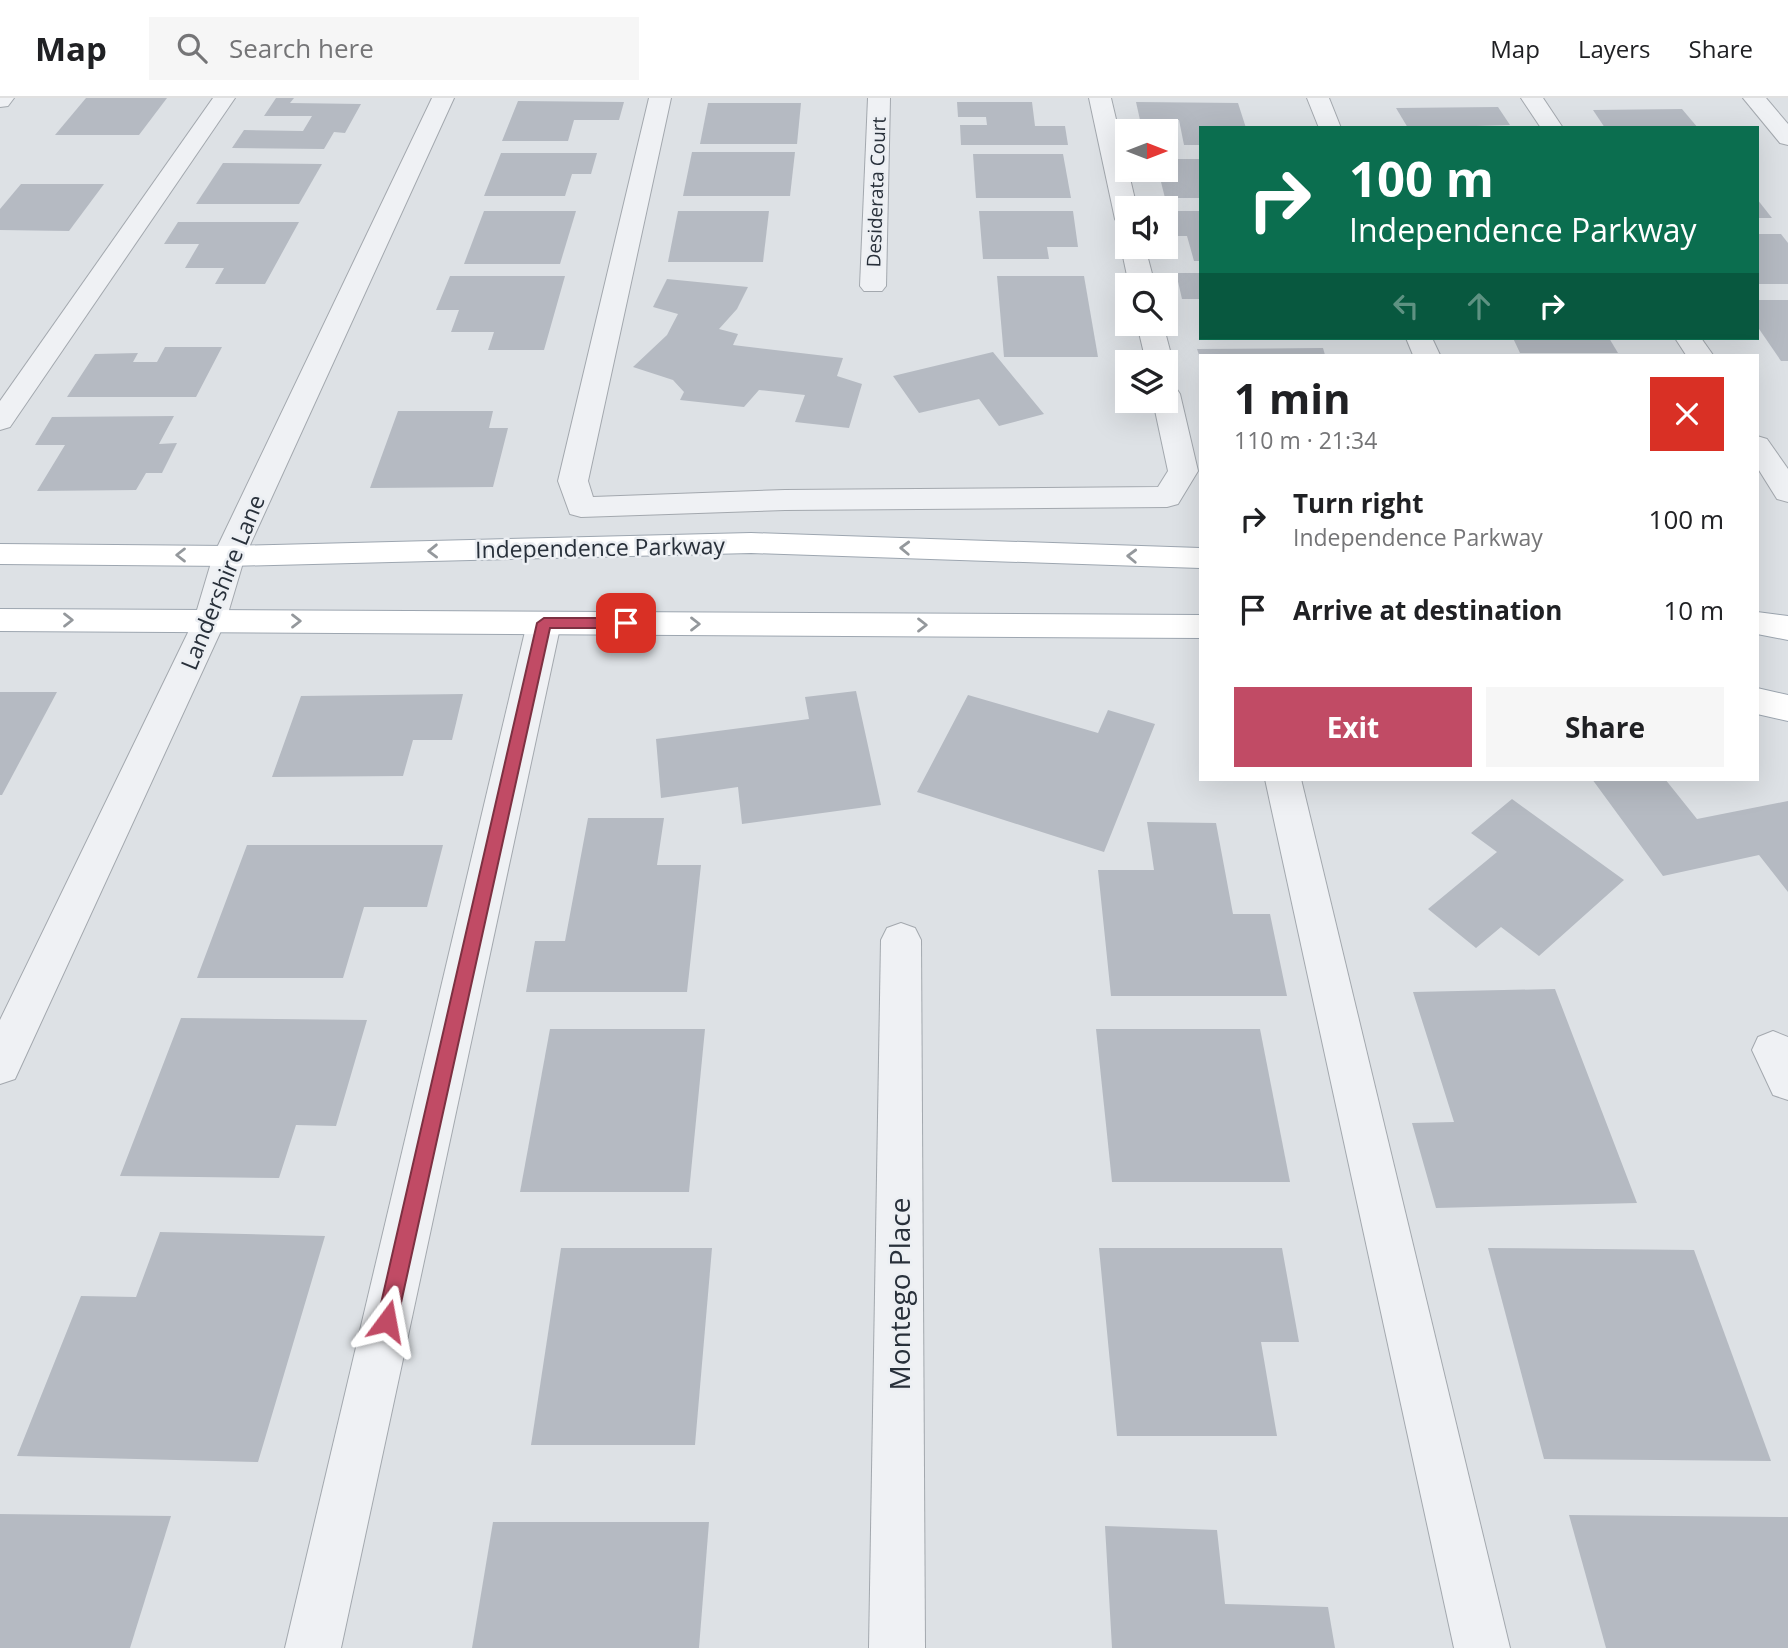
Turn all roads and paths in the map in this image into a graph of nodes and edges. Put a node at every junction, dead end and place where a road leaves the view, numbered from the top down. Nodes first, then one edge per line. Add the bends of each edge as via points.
1 (224, 98) edge
2 (443, 98) edge
3 (660, 98) edge
4 (879, 98) edge
5 (1100, 98) edge
6 (1318, 98) edge
7 (1532, 98) edge
8 (1754, 98) edge
9 (1329, 126) edge
10 (1551, 126) edge
11 (1788, 138) edge
12 (1122, 196) edge
13 (873, 286) dead end
14 (1170, 413) edge
15 (0, 421) edge
16 (1759, 448) edge
17 (1788, 492) edge
18 (0, 554) edge
19 (229, 556) junction
20 (1199, 558) edge
21 (0, 620) edge
22 (210, 620) junction
23 (544, 623) junction
24 (1759, 623) edge
25 (1199, 627) edge
26 (1788, 628) edge
27 (1759, 701) edge
28 (1788, 708) edge
29 (1283, 781) edge
30 (901, 940) dead end
31 (0, 1065) edge
32 (313, 1648) edge
33 (897, 1648) edge
34 (1482, 1648) edge

1 - 15 street
2 - 19 street, Landershire Lane
3 - 14 street via 573,481 580,508 785,500 1167,497 1182,471
4 - 13 street, Desiderata Court
5 - 12 street
6 - 9 street
7 - 10 street
8 - 11 street
16 - 17 street
19 -> 18 main road, Independence Parkway
20 -> 19 main road, Independence Parkway via 751,543
19 - 22 street, Landershire Lane
21 -> 22 main road
22 -> 23 main road
22 - 31 street, Landershire Lane
23 -> 25 main road
23 - 32 street
24 - 26 main road
27 - 28 main road
29 - 34 street
30 - 33 street, Montego Place

